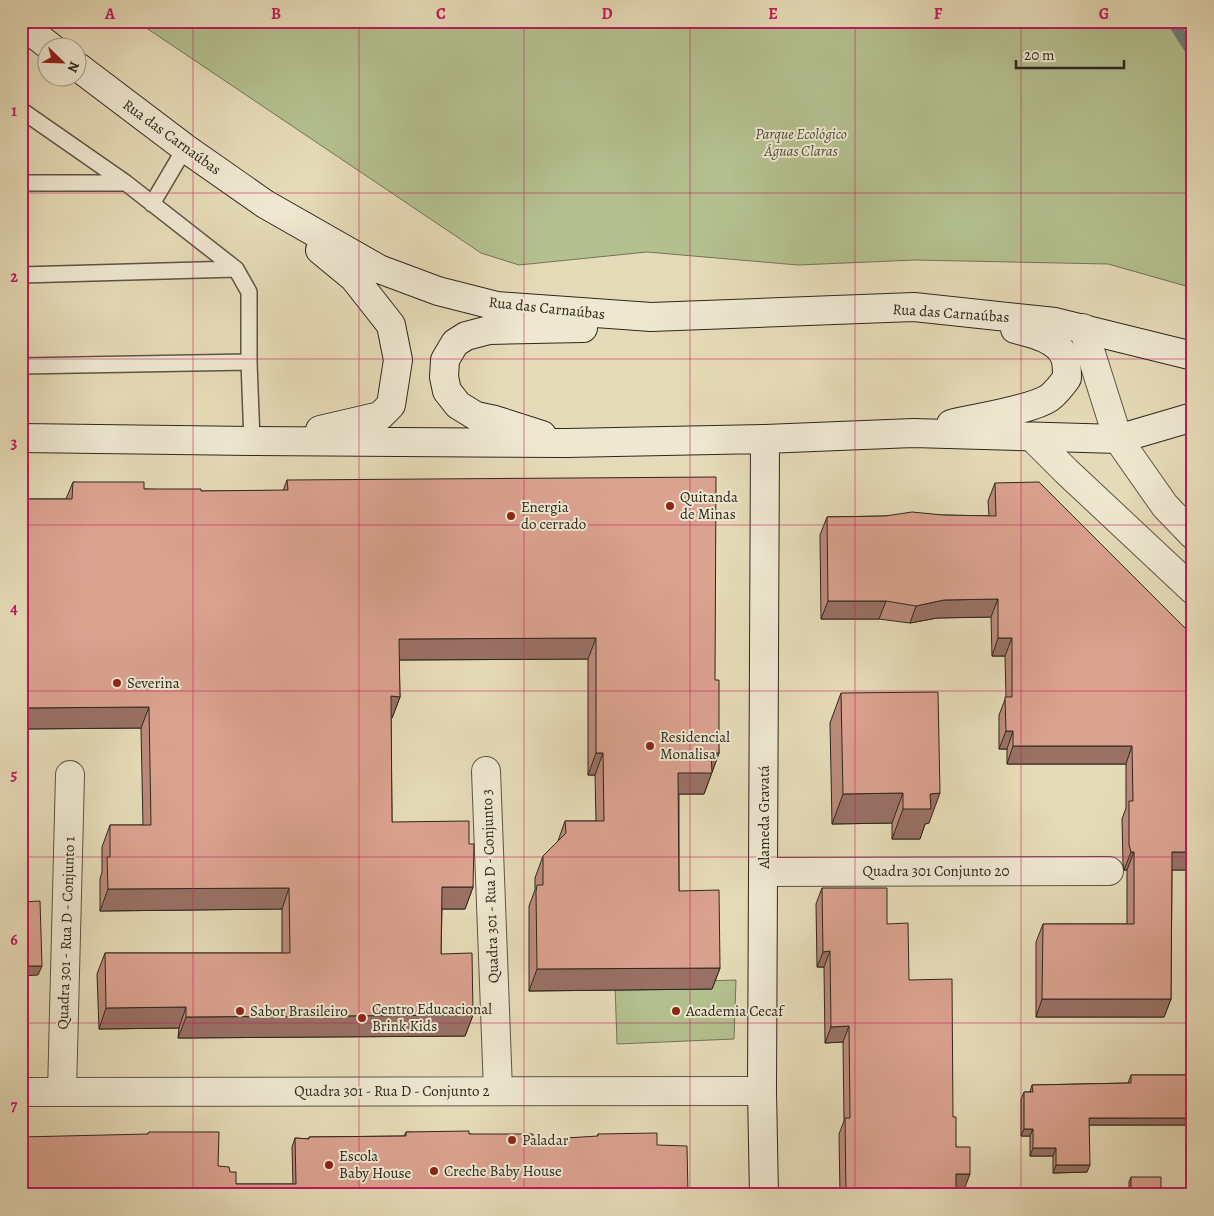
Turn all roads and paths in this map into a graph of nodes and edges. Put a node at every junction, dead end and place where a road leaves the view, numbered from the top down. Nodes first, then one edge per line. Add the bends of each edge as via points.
1 (21, 24) edge
2 (39, 38) edge
3 (88, 74) edge
4 (21, 110) edge
5 (185, 148) junction
6 (21, 183) edge
7 (126, 183) junction
8 (152, 204) junction
9 (265, 204) junction
10 (236, 269) junction
11 (21, 275) edge
12 (914, 307) junction
13 (651, 317) junction
14 (1083, 328) junction
15 (1193, 356) edge
16 (249, 362) junction
17 (21, 366) edge
18 (1193, 417) edge
19 (913, 432) junction
20 (1032, 437) junction
21 (21, 438) edge
22 (765, 439) junction
23 (1118, 439) junction
24 (261, 441) junction
25 (566, 443) junction
26 (1193, 536) edge
27 (1193, 590) edge
28 (486, 771) dead end
29 (70, 775) dead end
30 (1109, 871) dead end
31 (764, 872) junction
32 (498, 1090) junction
33 (762, 1091) junction
34 (21, 1092) edge
35 (62, 1092) junction
36 (764, 1195) edge

1 - 2 street
3 - 5 street, Rua das Carnaúbas
4 - 7 lane
5 - 8 lane
5 - 9 street, Rua das Carnaúbas
6 - 7 lane
7 - 8 lane
8 - 10 lane
9 - 13 street, Rua das Carnaúbas via 379,268 438,291 497,306
9 - 24 street via 354,278 391,325 398,360 391,405 380,416
10 - 11 lane
10 - 16 lane via 248,292
12 - 13 street, Rua das Carnaúbas
12 - 14 street, Rua das Carnaúbas via 1055,322
12 - 19 street via 1032,333 1055,344 1065,357 1067,378 1047,399 1027,407
13 - 25 street via 592,328 490,330 466,336 454,343 445,360 444,377 447,392 458,405 476,416
14 - 15 street, Rua das Carnaúbas
14 - 23 street
16 - 17 lane
16 - 24 lane
18 - 23 street
19 - 20 street
19 - 22 street
20 - 23 street
20 - 27 street
21 - 24 street
22 - 25 street
22 - 31 street, Alameda Gravatá
23 - 26 street via 1165,506
24 - 25 street
28 - 32 street, Quadra 301 - Rua D - Conjunto 3
29 - 35 street, Quadra 301 - Rua D - Conjunto 1
30 - 31 street, Quadra 301 Conjunto 20
31 - 33 street, Alameda Gravatá
32 - 33 street, Quadra 301 - Rua D - Conjunto 2
32 - 35 street, Quadra 301 - Rua D - Conjunto 2
33 - 36 street, Alameda Gravatá
34 - 35 street, Quadra 301 - Rua D - Conjunto 2

